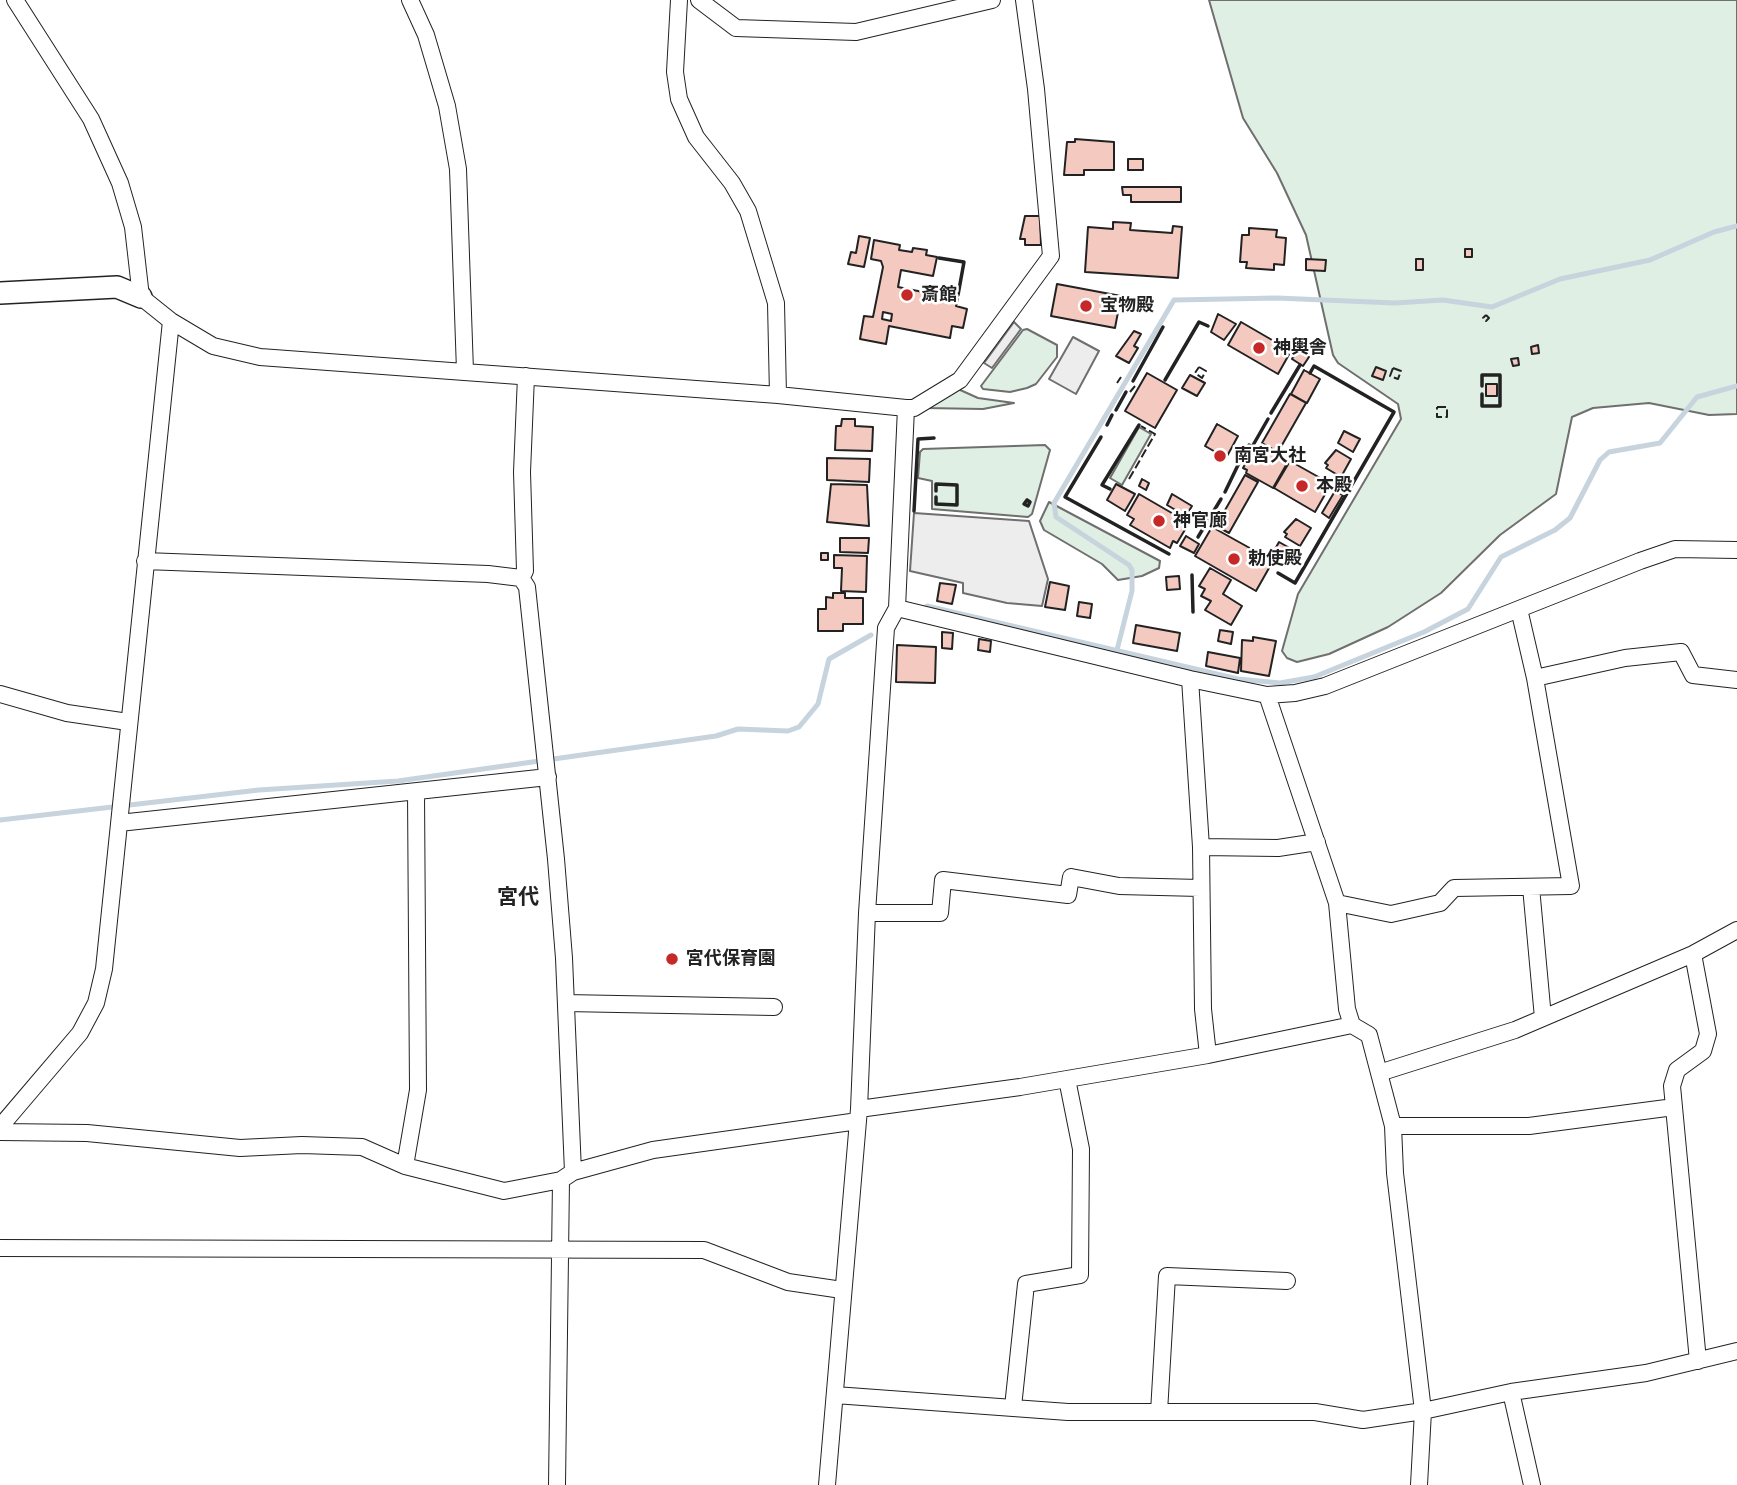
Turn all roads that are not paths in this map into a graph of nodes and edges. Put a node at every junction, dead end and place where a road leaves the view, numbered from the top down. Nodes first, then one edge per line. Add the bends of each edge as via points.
1 (15, 0) edge
2 (410, 0) edge
3 (680, 0) edge
4 (699, 0) edge
5 (992, 0) edge
6 (1024, 0) edge
7 (0, 293) edge
8 (141, 297) junction
9 (171, 321) junction
10 (465, 371) junction
11 (526, 376) junction
12 (778, 395) junction
13 (905, 408) junction
14 (1737, 550) edge
15 (145, 561) junction
16 (521, 578) junction
17 (897, 608) junction
18 (1519, 610) junction
19 (1535, 678) junction
20 (1190, 679) junction
21 (1737, 680) edge
22 (0, 694) edge
23 (1267, 695) junction
24 (128, 722) junction
25 (547, 766) junction
26 (416, 793) junction
27 (120, 810) junction
28 (1317, 842) junction
29 (1201, 847) junction
30 (1531, 887) junction
31 (1200, 888) junction
32 (1337, 903) junction
33 (867, 913) junction
34 (1737, 930) edge
35 (1693, 954) junction
36 (566, 1003) junction
37 (774, 1007) dead end
38 (1543, 1018) junction
39 (1352, 1025) junction
40 (1208, 1055) junction
41 (1379, 1073) junction
42 (1067, 1079) junction
43 (1674, 1107) junction
44 (858, 1115) junction
45 (1393, 1126) junction
46 (0, 1127) edge
47 (0, 1132) edge
48 (405, 1166) junction
49 (567, 1176) junction
50 (0, 1248) edge
51 (558, 1248) junction
52 (1287, 1280) dead end
53 (842, 1290) junction
54 (1737, 1351) edge
55 (1698, 1361) junction
56 (1511, 1392) junction
57 (835, 1395) junction
58 (1013, 1407) junction
59 (1159, 1412) junction
60 (1423, 1412) junction
61 (557, 1485) edge
62 (827, 1485) edge
63 (1419, 1485) edge
64 (1532, 1485) edge

1 - 8 street via 91,119 120,183 133,227
2 - 10 street via 426,35 447,106 458,169
3 - 12 street via 675,72 679,99 696,137 748,211 776,303
4 - 5 street via 736,28 856,32
6 - 13 street via 1051,256 960,380 914,408
7 - 8 street via 117,287
8 - 9 street
9 - 10 street via 213,346 260,358
9 - 15 street
10 - 11 street
11 - 12 street
11 - 16 street via 522,472 525,570
12 - 13 street
13 - 17 street
14 - 18 street via 1675,549
15 - 16 street
15 - 24 street
16 - 25 street via 527,587
17 - 20 street
17 - 33 street via 887,628
18 - 19 street
18 - 23 street via 1325,686
19 - 21 street via 1625,658 1681,652 1693,675
19 - 30 street via 1571,886
20 - 23 street
20 - 29 street
22 - 24 street via 67,713
23 - 28 street
24 - 27 street
25 - 26 street
25 - 36 street
26 - 27 street
26 - 48 street via 418,1090
27 - 46 street via 104,970 96,1003 80,1033
28 - 29 street via 1278,848
28 - 32 street
29 - 31 street
30 - 32 street via 1454,888 1440,903 1391,914
30 - 38 street
31 - 33 street via 1119,886 1071,877 1068,895 943,880 940,913
31 - 40 street
32 - 39 street
33 - 44 street
34 - 35 street
35 - 38 street
35 - 43 street via 1708,1034 1703,1051 1677,1070 1672,1086
36 - 37 street
36 - 49 street
38 - 41 street
39 - 40 street
39 - 41 street via 1369,1035
40 - 42 street
41 - 45 street
42 - 44 street
42 - 58 street via 1082,1149 1080,1275 1026,1283
43 - 45 street via 1529,1126
43 - 55 street
44 - 49 street via 653,1150
44 - 53 street
45 - 60 street
47 - 48 street via 87,1133 240,1148 362,1147
48 - 49 street via 504,1191
49 - 51 street
50 - 51 street
51 - 53 street via 704,1250 788,1282
51 - 61 street
52 - 59 street via 1167,1276
53 - 57 street
54 - 55 street
55 - 56 street
56 - 60 street
56 - 64 street
57 - 58 street
57 - 62 street
58 - 59 street
59 - 60 street via 1315,1412 1363,1420
60 - 63 street

